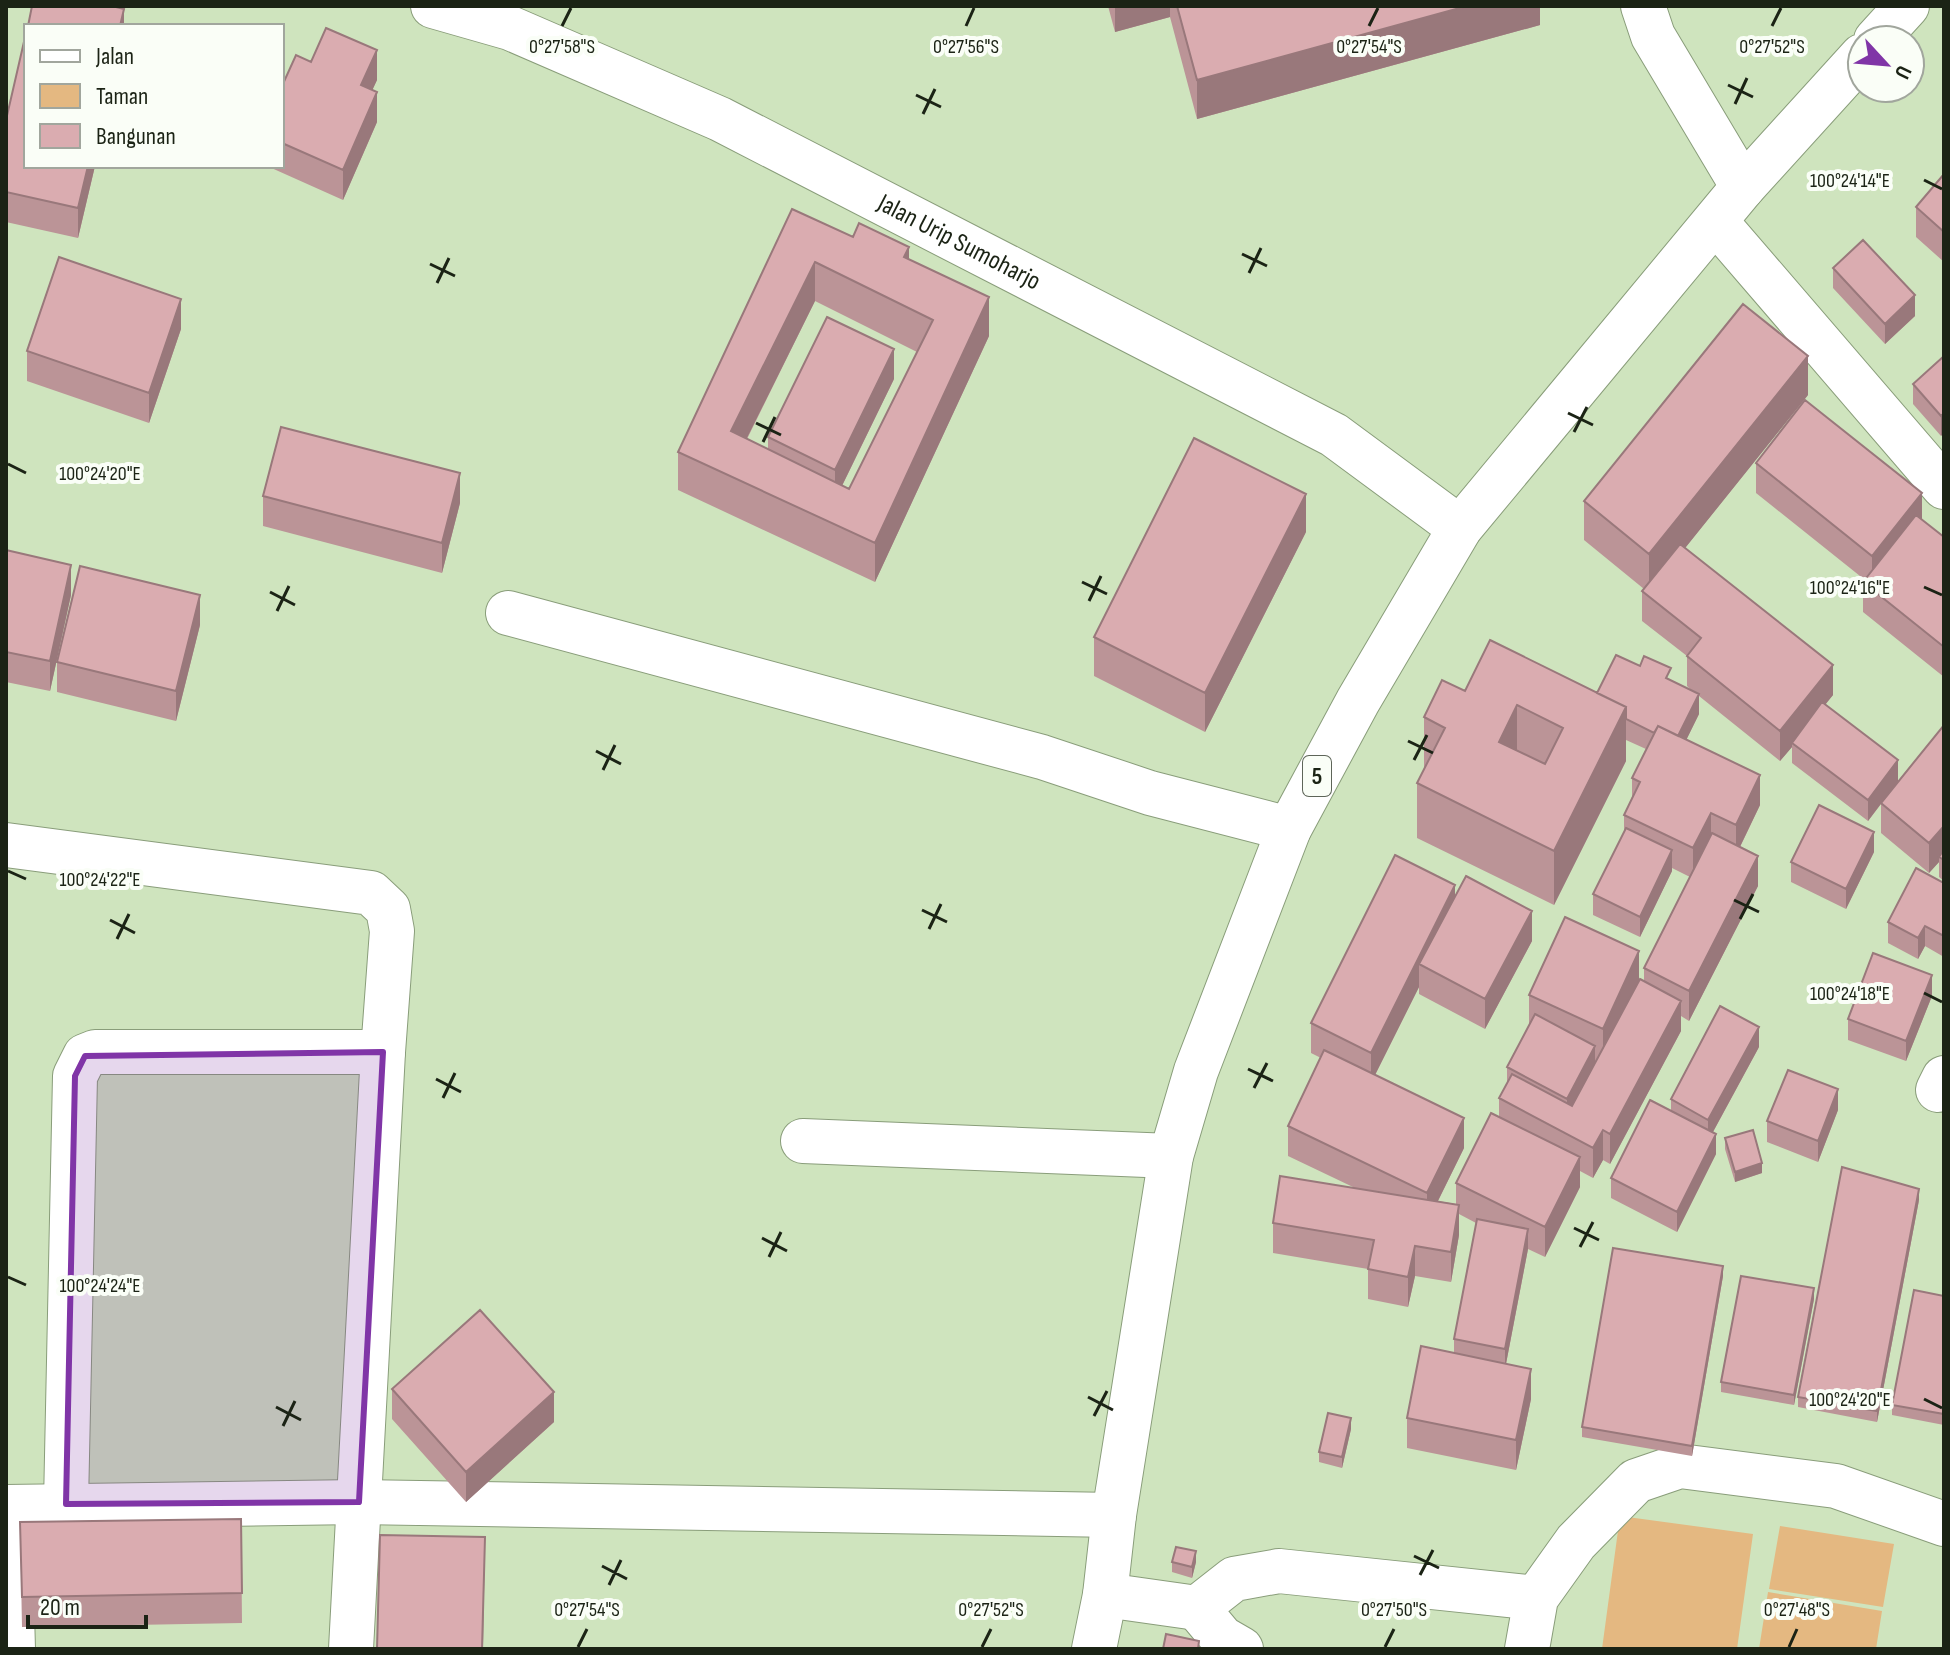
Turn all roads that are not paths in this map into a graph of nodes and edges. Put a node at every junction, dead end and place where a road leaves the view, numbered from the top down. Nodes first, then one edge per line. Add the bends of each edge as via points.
1 (433, 6) edge
2 (1643, 6) edge
3 (1907, 6) edge
4 (1891, 24) edge
5 (1846, 74) edge
6 (1743, 187) junction
7 (1716, 222) junction
8 (1944, 487) edge
9 (1460, 528) junction
10 (508, 613) dead end
11 (1289, 829) junction
12 (6, 845) edge
13 (383, 1052) junction
14 (803, 1141) dead end
15 (1171, 1156) junction
16 (359, 1502) junction
17 (66, 1504) junction
18 (8, 1507) edge
19 (1114, 1515) junction
20 (1944, 1524) edge
21 (1105, 1595) junction
22 (1536, 1598) junction
23 (1197, 1608) junction
24 (13, 1649) edge
25 (351, 1649) edge
26 (1094, 1649) edge
27 (1241, 1649) edge
28 (1527, 1649) edge

1 - 9 main road, Jalan Urip Sumoharjo via 510,28 720,119 1334,435
2 - 6 main road via 1653,36
3 - 4 main road
5 - 6 main road, 5
6 - 7 main road, 5
7 - 8 main road
7 - 9 main road, 5
9 - 11 main road, 5
10 - 11 main road
11 - 15 main road, 5 via 1196,1071
12 - 13 main road via 371,893 388,909 392,931
13 - 16 main road
13 - 17 main road via 85,1056 75,1076
14 - 15 main road
15 - 19 main road, 5
16 - 17 main road
16 - 19 main road
16 - 25 main road
17 - 18 main road
18 - 24 main road
19 - 21 main road, 5
20 - 22 main road via 1836,1486 1680,1466 1636,1481 1576,1542
21 - 23 main road
21 - 26 main road, 5
22 - 23 main road via 1279,1571 1234,1579
22 - 28 main road
23 - 27 main road via 1222,1638

